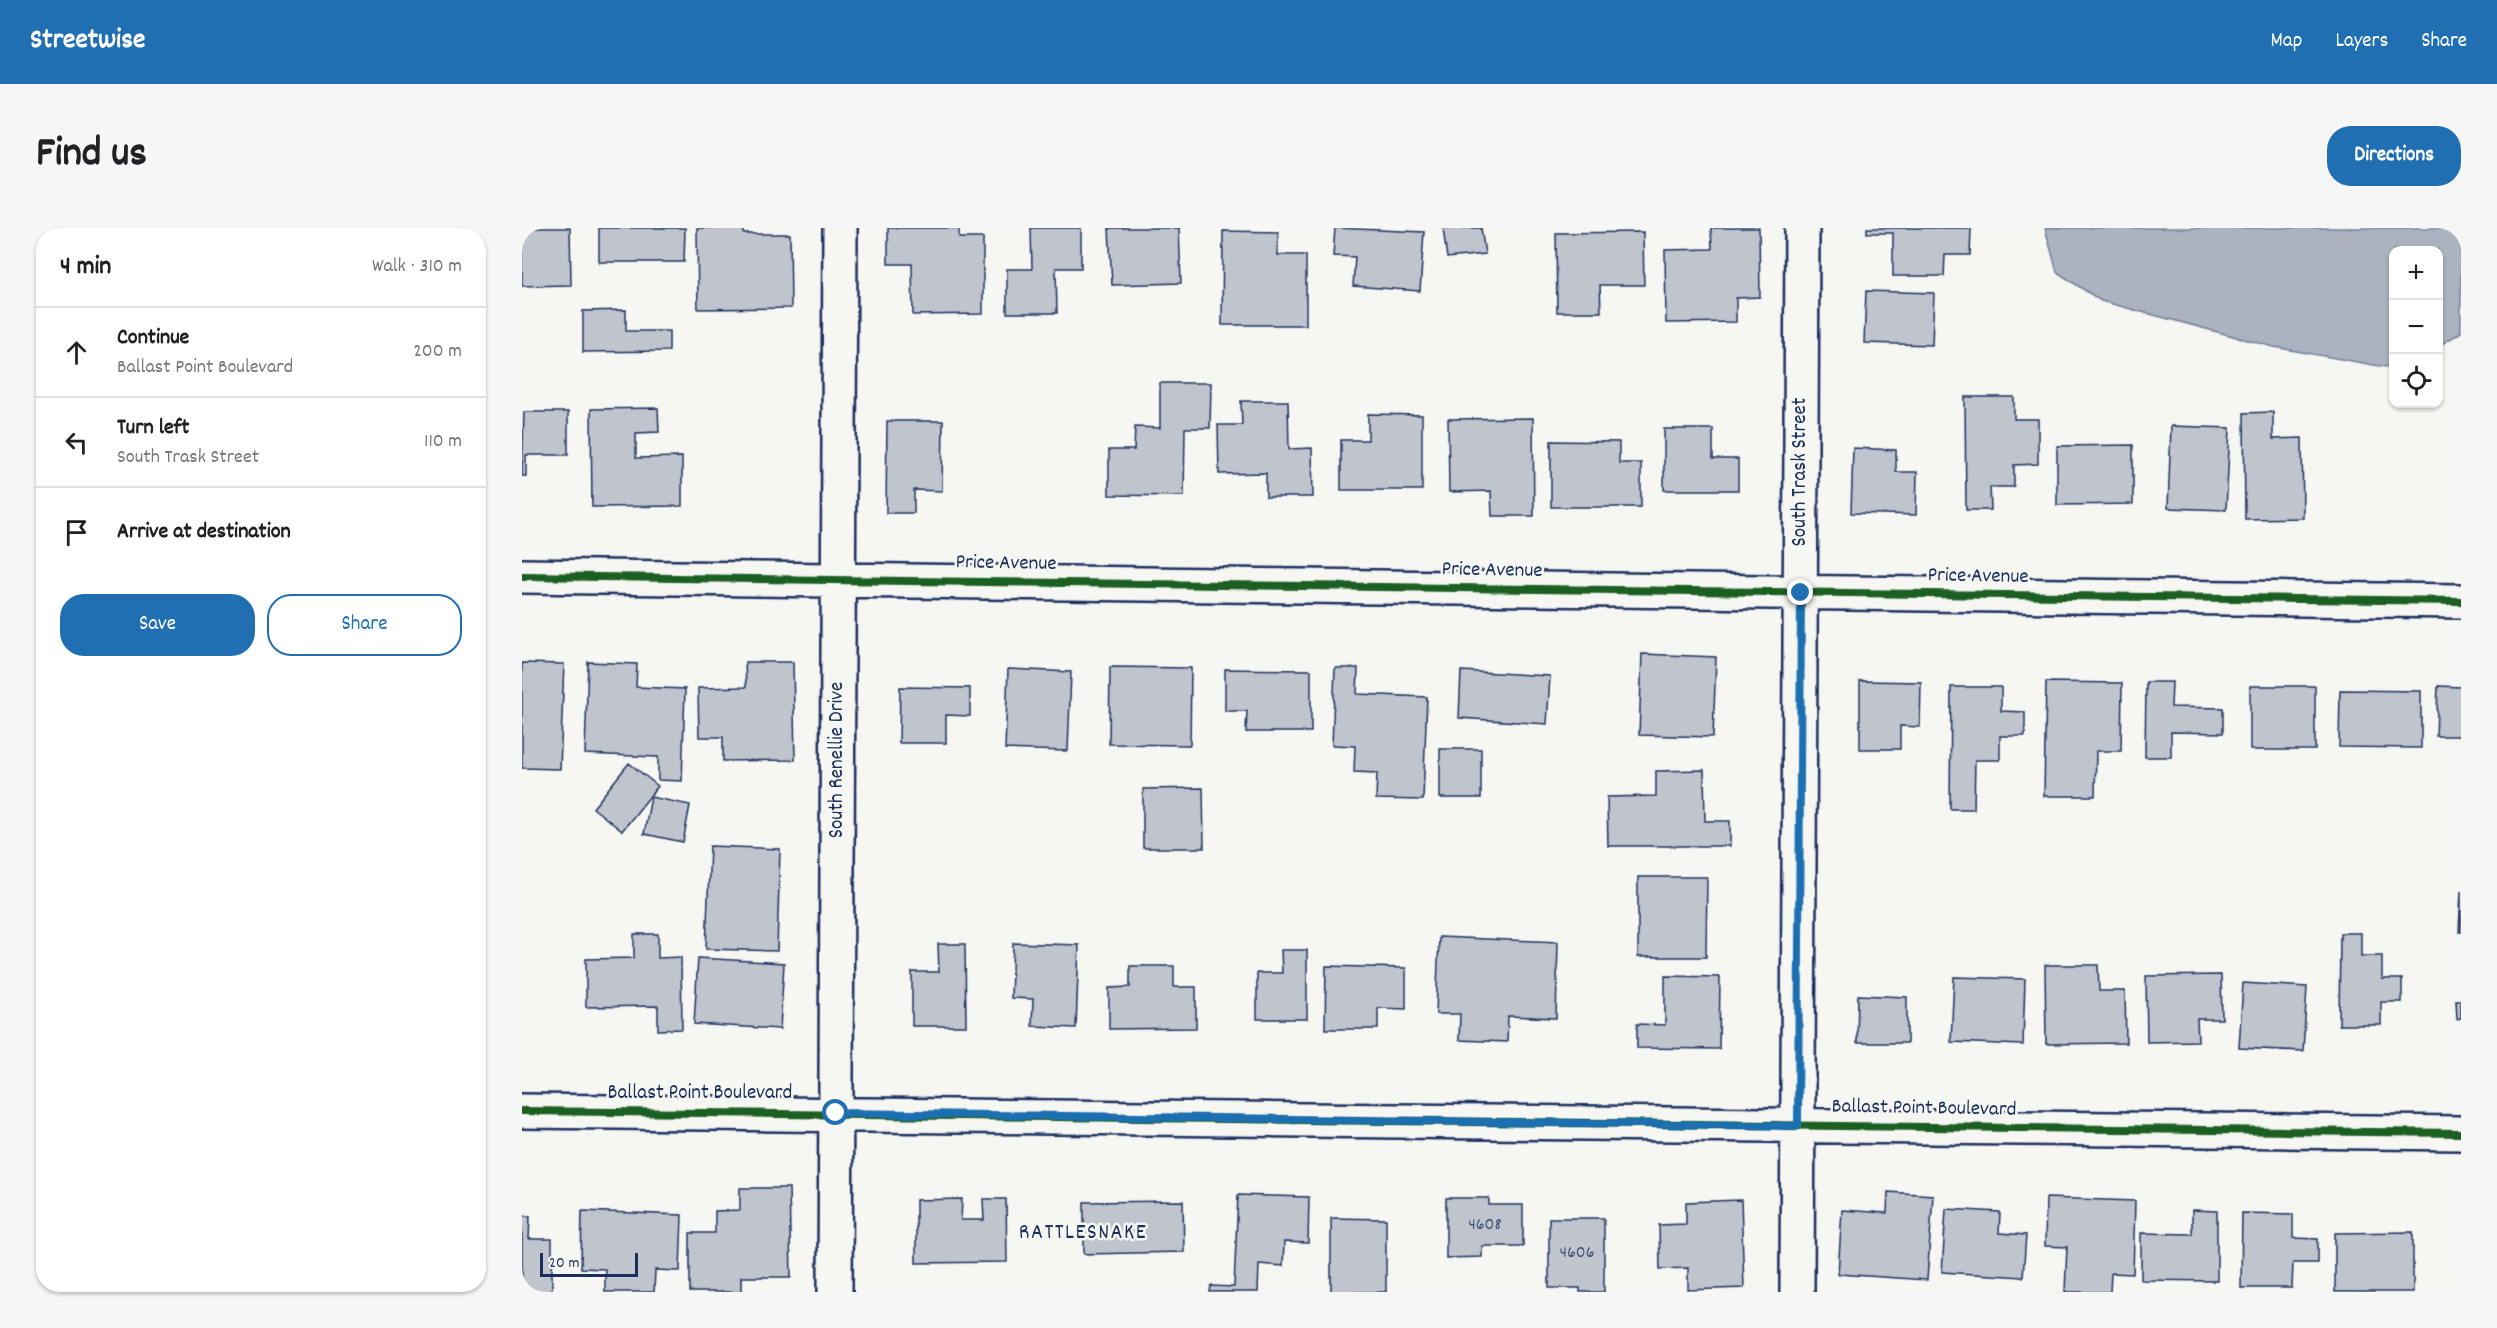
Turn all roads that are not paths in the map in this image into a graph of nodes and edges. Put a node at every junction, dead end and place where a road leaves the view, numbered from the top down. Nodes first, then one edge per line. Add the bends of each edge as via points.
1 (840, 228) edge
2 (1802, 228) edge
3 (522, 576) edge
4 (839, 579) junction
5 (1801, 593) junction
6 (2461, 601) edge
7 (522, 1111) edge
8 (836, 1113) junction
9 (1798, 1126) junction
10 (2461, 1133) edge
11 (835, 1292) edge
12 (1797, 1292) edge

1 - 4 street, South Renellie Drive
2 - 5 street, South Trask Street
3 - 4 street, Price Avenue
4 - 5 street, Price Avenue
4 - 8 street, South Renellie Drive
5 - 6 street, Price Avenue
5 - 9 street, South Trask Street
7 - 8 street, Ballast Point Boulevard
8 - 9 street, Ballast Point Boulevard
8 - 11 street, South Renellie Drive
9 - 10 street, Ballast Point Boulevard
9 - 12 street, South Trask Street

